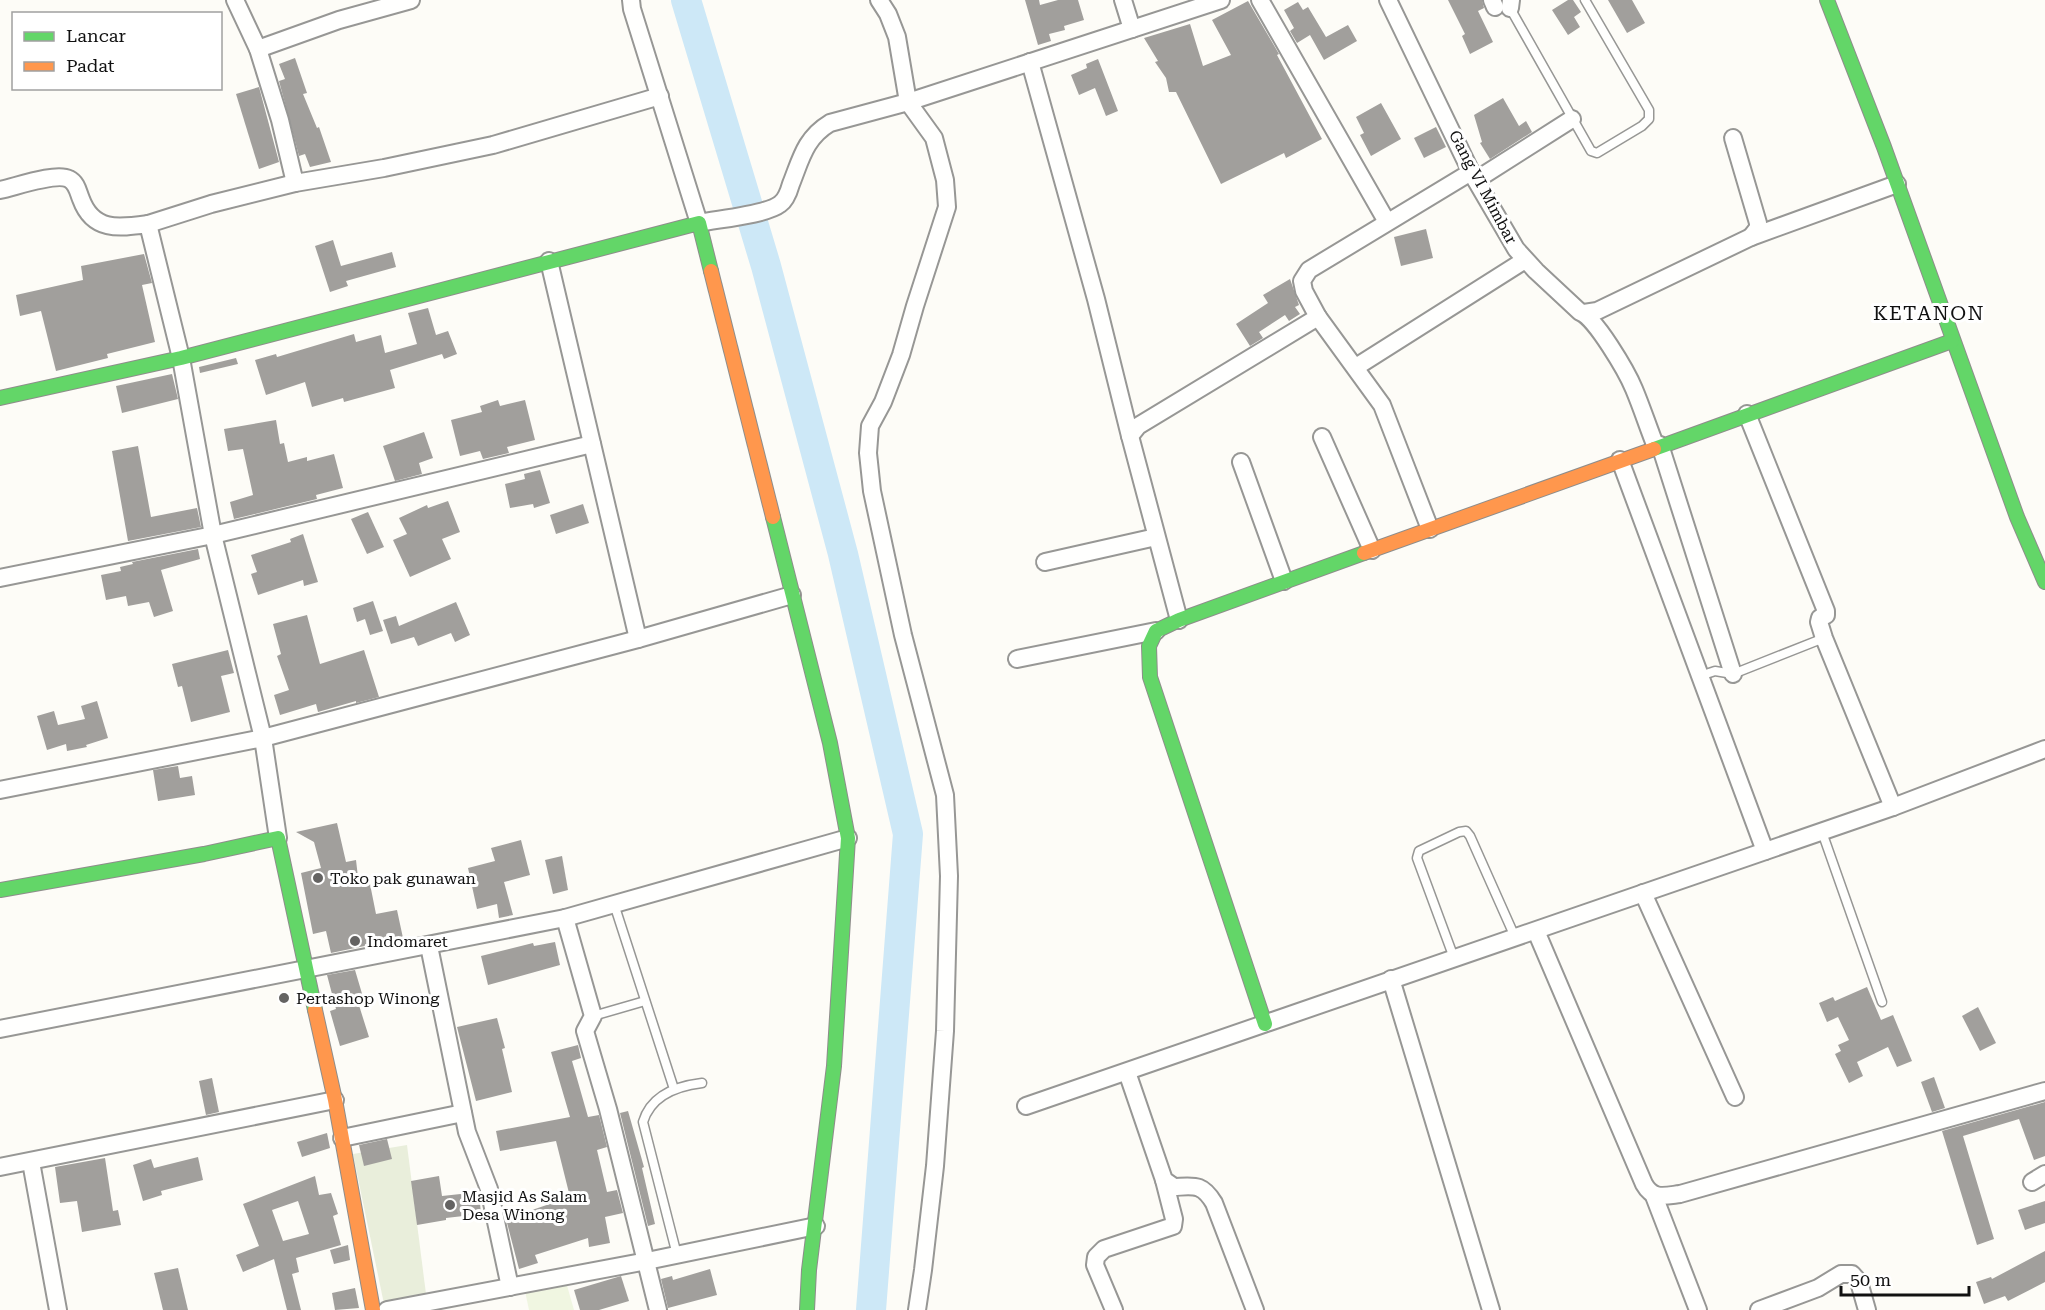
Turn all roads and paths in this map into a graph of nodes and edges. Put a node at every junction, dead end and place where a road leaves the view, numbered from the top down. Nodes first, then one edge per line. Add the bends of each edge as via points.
1 (235, 0) edge
2 (411, 0) edge
3 (631, 0) edge
4 (879, 0) edge
5 (1123, 0) edge
6 (1221, 0) edge
7 (1260, 0) edge
8 (1388, 0) edge
9 (1585, 0) edge
10 (1827, 0) edge
11 (1502, 4) edge
12 (1132, 29) junction
13 (258, 50) junction
14 (1030, 62) junction
15 (660, 96) junction
16 (908, 102) junction
17 (1572, 119) junction
18 (1733, 138) dead end
19 (1474, 176) junction
20 (295, 183) junction
21 (1897, 184) junction
22 (0, 190) edge
23 (1387, 222) junction
24 (699, 223) junction
25 (148, 224) junction
26 (1751, 237) junction
27 (1525, 260) junction
28 (549, 261) junction
29 (1584, 313) junction
30 (1318, 317) junction
31 (1952, 341) junction
32 (181, 358) junction
33 (1356, 367) junction
34 (0, 398) edge
35 (1747, 414) junction
36 (1130, 436) junction
37 (1322, 437) dead end
38 (592, 444) junction
39 (1658, 446) junction
40 (1620, 459) junction
41 (1241, 462) dead end
42 (1430, 529) junction
43 (213, 535) junction
44 (1156, 537) junction
45 (1372, 550) junction
46 (1045, 562) dead end
47 (0, 578) edge
48 (1284, 581) junction
49 (2045, 582) edge
50 (792, 595) junction
51 (1179, 620) junction
52 (1156, 631) junction
53 (1824, 638) junction
54 (638, 639) junction
55 (1017, 659) dead end
56 (1732, 674) junction
57 (1700, 676) junction
58 (263, 738) junction
59 (2045, 749) edge
60 (0, 790) edge
61 (1893, 807) junction
62 (1822, 832) junction
63 (278, 838) junction
64 (848, 838) junction
65 (1765, 852) junction
66 (0, 890) edge
67 (1643, 894) junction
68 (614, 903) junction
69 (565, 918) junction
70 (1536, 931) junction
71 (1515, 938) junction
72 (429, 946) junction
73 (1454, 958) junction
74 (308, 970) junction
75 (1391, 979) junction
76 (645, 1001) junction
77 (1882, 1002) dead end
78 (593, 1016) junction
79 (1265, 1024) junction
80 (0, 1029) edge
81 (1127, 1072) junction
82 (702, 1083) dead end
83 (674, 1089) junction
84 (2045, 1090) edge
85 (1735, 1097) dead end
86 (335, 1100) junction
87 (1026, 1106) dead end
88 (463, 1113) junction
89 (342, 1138) junction
90 (31, 1162) junction
91 (0, 1167) edge
92 (1164, 1180) junction
93 (1654, 1196) junction
94 (816, 1226) junction
95 (677, 1255) junction
96 (647, 1262) junction
97 (510, 1287) junction
98 (58, 1310) edge
99 (373, 1310) edge
100 (387, 1310) edge
101 (658, 1310) edge
102 (807, 1310) edge
103 (917, 1310) edge
104 (1114, 1310) edge
105 (1255, 1310) edge
106 (1491, 1310) edge
107 (1698, 1310) edge
108 (1759, 1310) edge
109 (1867, 1310) edge

1 - 13 street
2 - 13 street via 339,20
3 - 15 street
4 - 16 street via 897,37
5 - 12 street
6 - 12 street
7 - 23 street
8 - 19 street, Gang VI Mimbar
9 - 17 lane via 1649,110 1649,119 1597,153 1591,151
10 - 21 street
11 - 17 lane
12 - 14 street
13 - 20 street
14 - 16 street
14 - 36 street
15 - 20 street via 493,145
15 - 24 street
16 - 24 street via 830,123 819,130 806,146 783,203 768,210
16 - 103 street via 934,138 945,180 947,207 901,355 870,426 868,453 903,635 945,795 950,876 945,1031 935,1166
17 - 19 street
18 - 26 street via 1758,223
19 - 23 street
19 - 27 street, Gang VI Mimbar
20 - 25 street
21 - 26 street
21 - 31 street
22 - 25 street via 56,177 69,179 77,186 86,211 94,220 110,226
23 - 30 street via 1304,276 1304,291
24 - 28 street
24 - 50 street
25 - 32 street
26 - 29 street via 1597,311
27 - 29 street, Gang VI Mimbar
27 - 33 street
28 - 32 street
28 - 38 street
29 - 39 street, Gang VI Mimbar via 1602,334 1633,386
30 - 33 street
30 - 36 street via 1138,426
31 - 35 street
31 - 49 street
32 - 34 street
32 - 43 street
33 - 42 street via 1382,405
35 - 39 street
35 - 53 street via 1826,611 1819,622
36 - 44 street
37 - 45 street
38 - 43 street
38 - 54 street
39 - 40 street
39 - 56 street, Gang VI Mimbar
40 - 42 street
40 - 57 street
41 - 48 street
42 - 45 street
43 - 47 street
43 - 58 street
44 - 46 street
44 - 51 street
45 - 48 street
48 - 51 street
50 - 54 street
50 - 64 street via 830,743
51 - 52 street
52 - 55 street
52 - 79 street via 1149,646 1150,677
53 - 56 lane
53 - 61 street
54 - 58 street
56 - 57 lane via 1715,671
57 - 65 street
58 - 60 street
58 - 63 street
59 - 61 street
61 - 62 street
62 - 65 street
62 - 77 lane
63 - 66 street
63 - 74 street
64 - 68 street
64 - 94 street via 834,1066
65 - 67 street
67 - 70 street
67 - 85 street
68 - 69 street
68 - 76 lane
69 - 72 street
69 - 78 street
70 - 71 street
70 - 93 street via 1644,1184
71 - 73 street
71 - 73 lane via 1470,836 1466,831 1459,832 1419,851 1417,858
72 - 74 street
72 - 88 street
73 - 75 street
74 - 80 street
74 - 86 street
75 - 79 street
75 - 106 street
76 - 78 lane
76 - 83 lane
78 - 96 street via 585,1031
79 - 81 street
81 - 87 street
81 - 92 street
82 - 83 lane
83 - 95 lane via 660,1097 643,1122
84 - 93 street via 1680,1194
86 - 89 street
86 - 90 street
88 - 89 street
88 - 97 street via 489,1189
89 - 99 street
90 - 91 street
90 - 98 street
92 - 104 street via 1173,1226 1104,1250 1096,1257 1095,1265
92 - 105 street via 1173,1187 1197,1186 1207,1192
93 - 107 street
94 - 95 street
94 - 102 street
95 - 96 street
96 - 97 street
96 - 101 street
97 - 100 street
108 - 109 street via 1818,1288 1841,1274 1851,1274 1859,1282

